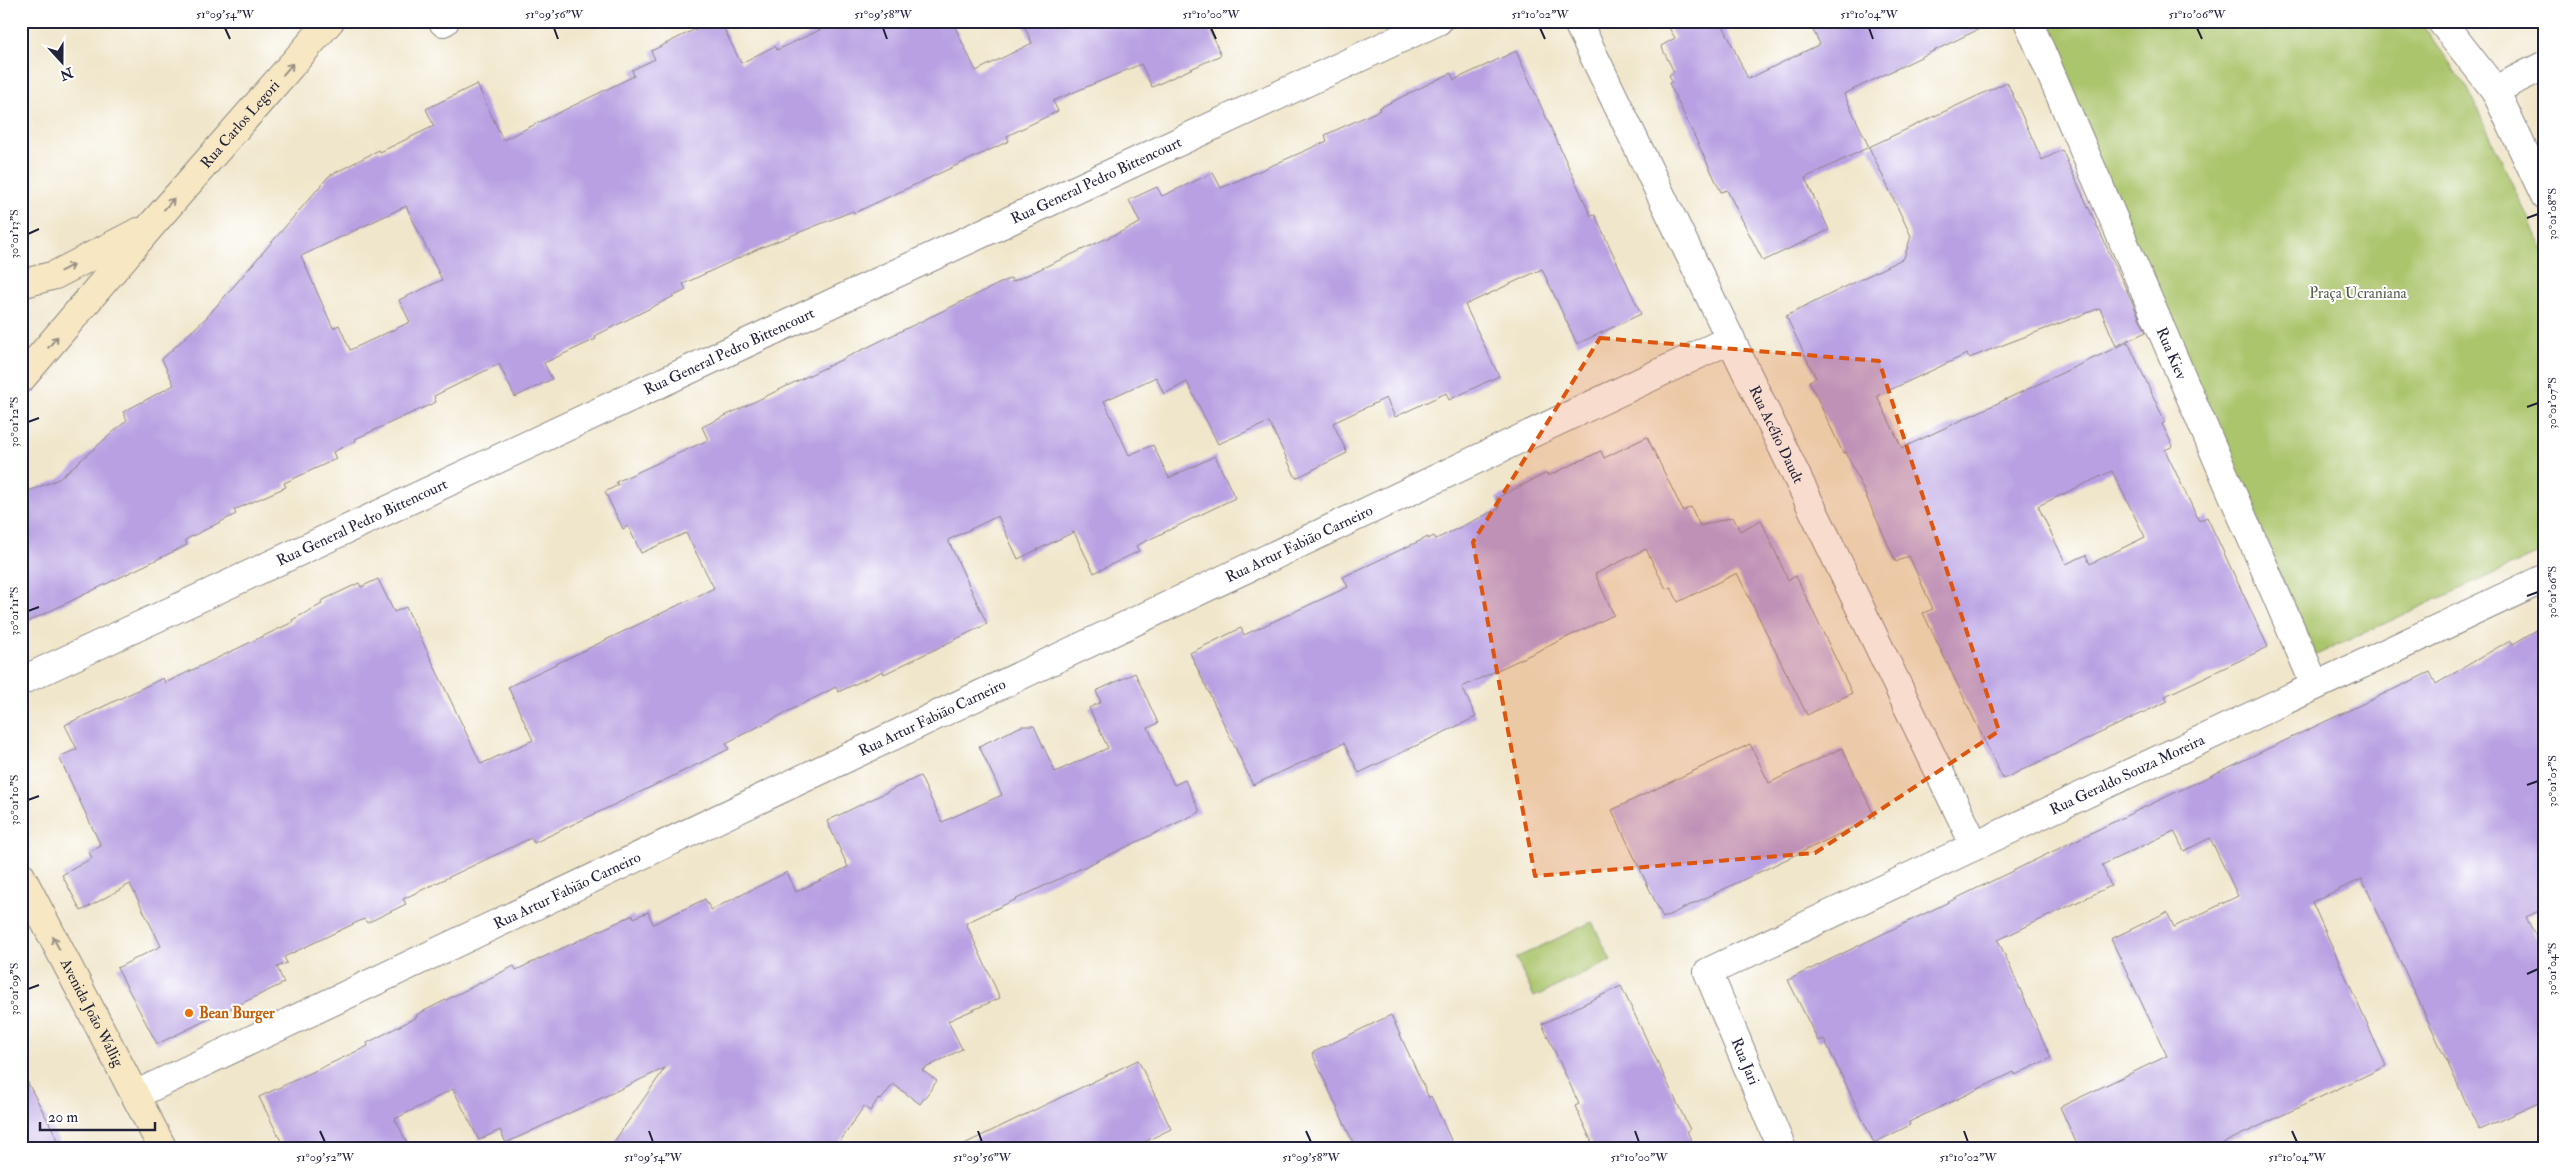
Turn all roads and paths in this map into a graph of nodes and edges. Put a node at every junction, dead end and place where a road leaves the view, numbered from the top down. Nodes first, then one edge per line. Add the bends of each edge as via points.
1 (330, 21) edge
2 (1438, 21) edge
3 (1576, 21) edge
4 (2028, 21) edge
5 (2441, 21) edge
6 (2545, 65) edge
7 (2495, 90) junction
8 (2545, 196) edge
9 (150, 227) junction
10 (21, 284) edge
11 (1730, 339) junction
12 (21, 379) edge
13 (2545, 578) edge
14 (21, 681) edge
15 (2315, 685) junction
16 (1976, 846) junction
17 (21, 876) edge
18 (1708, 972) joint
19 (135, 1095) junction
20 (163, 1149) edge
21 (1782, 1149) edge

9 -> 1 main road, Rua Carlos Legori
2 - 14 street, Rua General Pedro Bittencourt
3 - 11 street, Rua Acélio Daudt
4 - 15 street, Rua Kiev
5 - 7 street
6 - 7 street
7 - 8 street
10 -> 9 main road, Rua Carlos Legori via 54,275
12 -> 9 main road, Rua Carlos Legori
11 - 16 street, Rua Acélio Daudt
11 - 19 street, Rua Artur Fabião Carneiro
13 - 15 street, Rua Geraldo Souza Moreira
15 - 16 street, Rua Geraldo Souza Moreira
16 - 18 street, Rua Geraldo Souza Moreira
19 -> 17 main road, Avenida João Wallig
18 - 21 street, Rua Jari
19 - 20 main road, Avenida João Wallig

